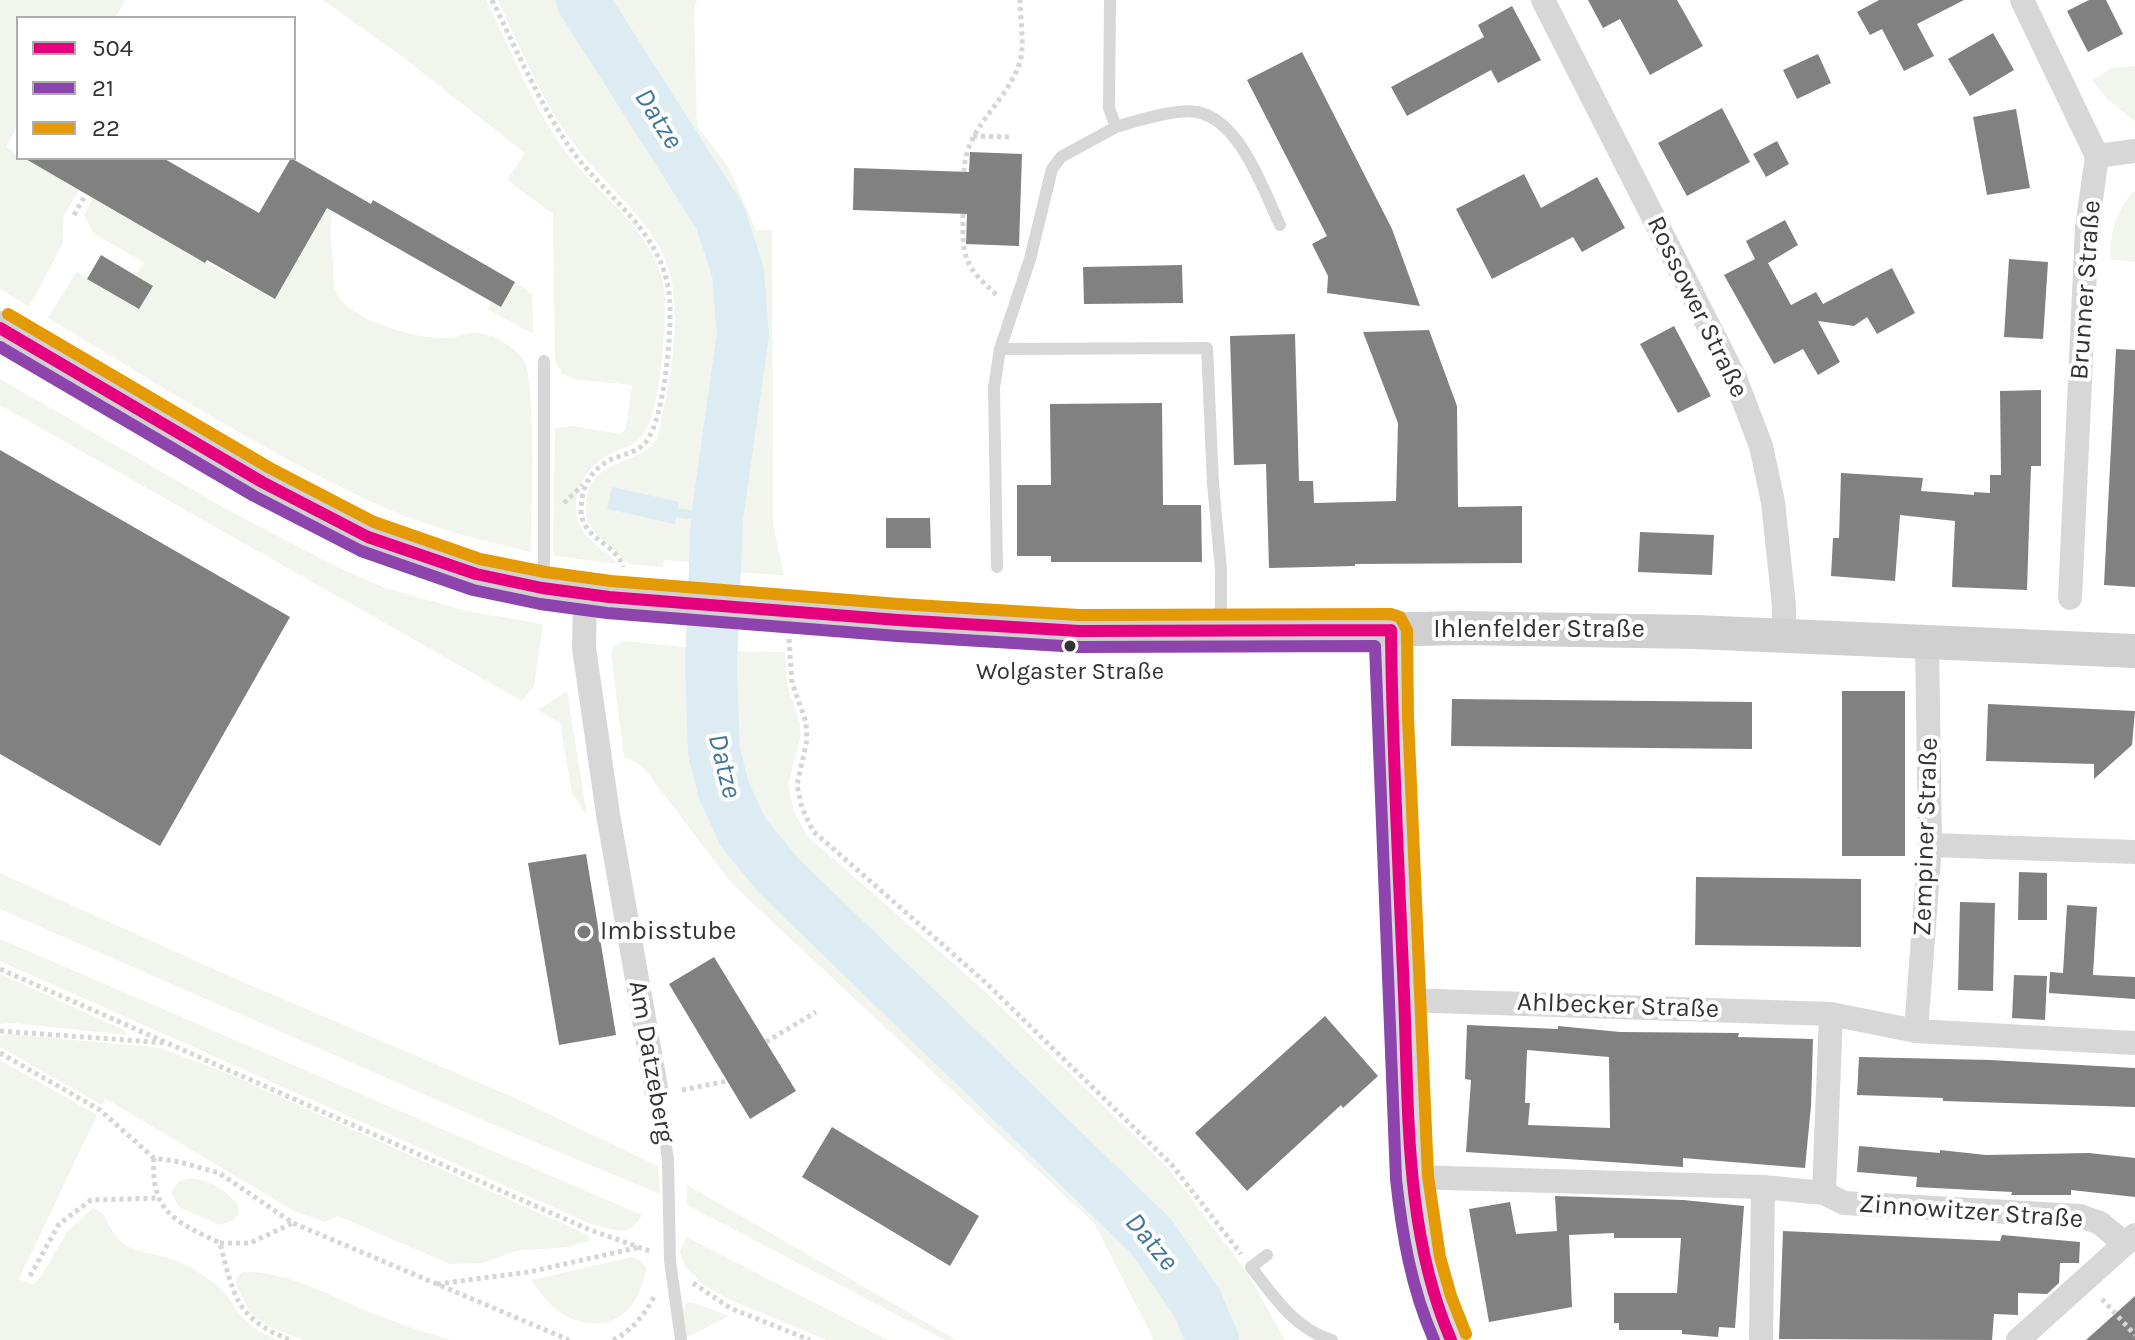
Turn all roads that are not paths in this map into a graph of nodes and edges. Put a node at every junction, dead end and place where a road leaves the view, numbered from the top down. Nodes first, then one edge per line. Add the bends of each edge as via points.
1 (1110, 0) edge
2 (1543, 0) edge
3 (2022, 0) edge
4 (1116, 127) junction
5 (2135, 151) edge
6 (2097, 156) junction
7 (1280, 225) dead end
8 (0, 328) edge
9 (1000, 349) junction
10 (544, 361) dead end
11 (997, 567) dead end
12 (542, 588) junction
13 (585, 594) junction
14 (2070, 598) dead end
15 (1391, 630) junction
16 (1221, 632) junction
17 (1784, 634) junction
18 (1927, 642) junction
19 (2135, 651) edge
20 (1930, 845) junction
21 (2135, 852) edge
22 (1404, 1000) junction
23 (1831, 1014) junction
24 (1916, 1031) junction
25 (2135, 1043) edge
26 (657, 1093) joint
27 (1412, 1177) junction
28 (1763, 1187) junction
29 (1824, 1193) junction
30 (2130, 1240) edge
31 (1267, 1255) dead end
32 (1445, 1338) edge
33 (681, 1340) edge
34 (1332, 1340) edge
35 (1761, 1340) edge
36 (2018, 1340) edge

1 - 4 lane via 1109,108
2 - 17 street, Rossower Straße via 1740,391 1761,446 1773,502
3 - 6 street
4 - 7 lane via 1195,111 1215,119 1238,140
4 - 9 lane via 1061,157 1052,169
5 - 6 street
6 - 14 street, Brunner Straße via 2087,228
8 - 12 main road, Ihlenfelder Straße via 262,482 368,537 476,574
9 - 11 lane via 994,388
9 - 16 lane via 1207,348
10 - 12 lane
12 - 13 main road, Ihlenfelder Straße
13 - 16 main road, Ihlenfelder Straße via 1079,631
13 - 26 street, Am Datzeberg via 584,648
15 - 16 main road, Ihlenfelder Straße
15 - 17 main road, Ihlenfelder Straße
15 - 22 street
17 - 18 main road, Ihlenfelder Straße
18 - 19 main road, Ihlenfelder Straße
18 - 20 street, Zempiner Straße
20 - 21 street
20 - 24 street, Zempiner Straße
22 - 23 street, Ahlbecker Straße
22 - 27 street
23 - 24 street, Ahlbecker Straße
23 - 29 street
24 - 25 street, Ahlbecker Straße
26 - 33 lane, Am Datzeberg via 668,1159 670,1261
27 - 28 street, Zinnowitzer Straße
27 - 32 street via 1425,1264
28 - 29 street, Zinnowitzer Straße
28 - 35 street
29 - 30 street, Zinnowitzer Straße via 1844,1203 2080,1216
30 - 36 street
31 - 34 lane via 1251,1267 1279,1304 1301,1325

